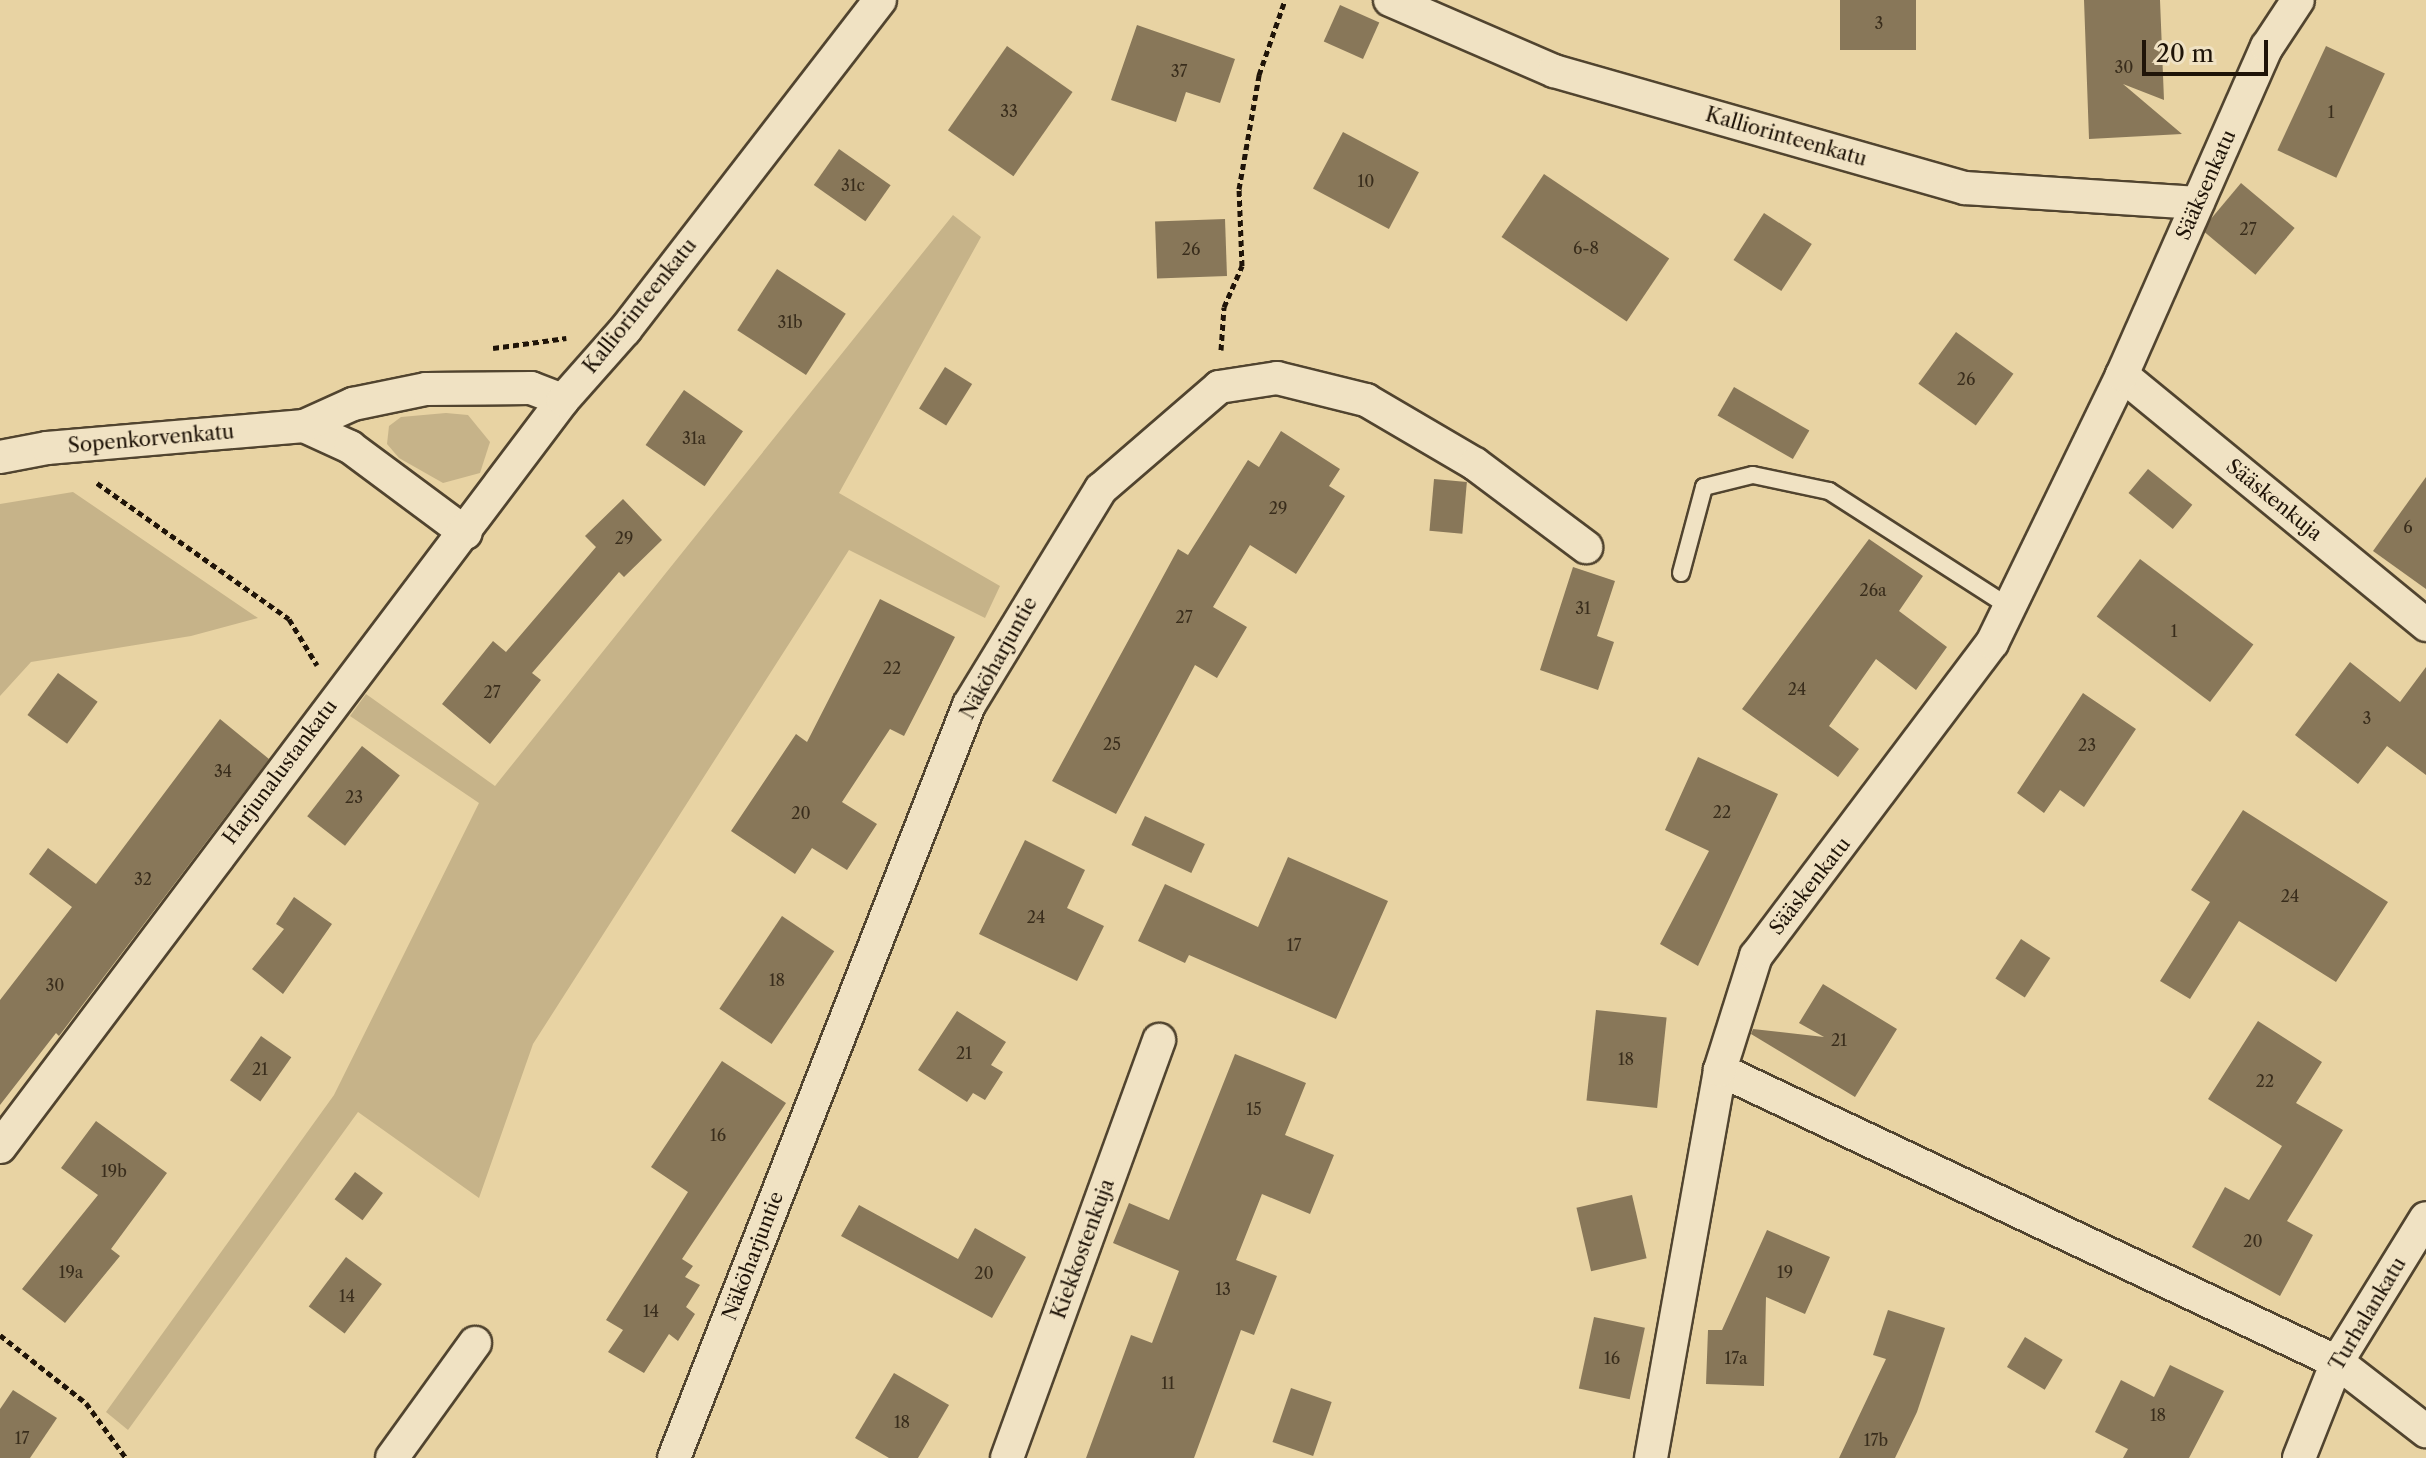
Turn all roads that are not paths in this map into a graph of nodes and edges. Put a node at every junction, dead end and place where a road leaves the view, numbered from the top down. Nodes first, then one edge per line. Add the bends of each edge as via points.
1 (880, 0) edge
2 (1390, 0) edge
3 (2298, 0) edge
4 (2198, 203) junction
5 (2122, 375) junction
6 (563, 400) junction
7 (304, 426) junction
8 (0, 457) edge
9 (466, 533) junction
10 (1586, 547) dead end
11 (1681, 573) dead end
12 (2010, 607) junction
13 (2426, 625) edge
14 (1159, 1040) dead end
15 (1720, 1070) junction
16 (0, 1147) edge
17 (2426, 1218) edge
18 (475, 1343) dead end
19 (2337, 1362) junction
20 (2426, 1431) edge
21 (392, 1458) edge
22 (674, 1458) edge
23 (1007, 1458) edge
24 (1651, 1458) edge
25 (2299, 1458) edge

1 - 6 street, Kalliorinteenkatu via 625,330
2 - 4 street, Kalliorinteenkatu via 1554,71 1965,188
3 - 4 street, Sääksenkatu via 2267,47
4 - 5 street, Sääksenkatu
5 - 12 street, Sääskenkatu
5 - 13 street, Sääskenkuja
6 - 7 street via 531,388 426,389 353,404
6 - 9 street, Harjunalustankatu
7 - 8 street, Sopenkorvenkatu via 47,448
7 - 9 street via 350,447
9 - 16 street, Harjunalustankatu via 336,697
10 - 22 street, Näköharjuntie via 1475,464 1366,400 1277,378 1219,387 1101,489 969,705
11 - 12 lane via 1704,487 1753,475 1829,491
12 - 15 street, Sääskenkatu via 1992,643 1915,751 1756,956
14 - 23 street, Kiekkostenkuja
15 - 19 street
15 - 24 street, Sääskenkatu
17 - 19 street, Turhalankatu
18 - 21 street
19 - 20 street
19 - 25 street, Turhalankatu

